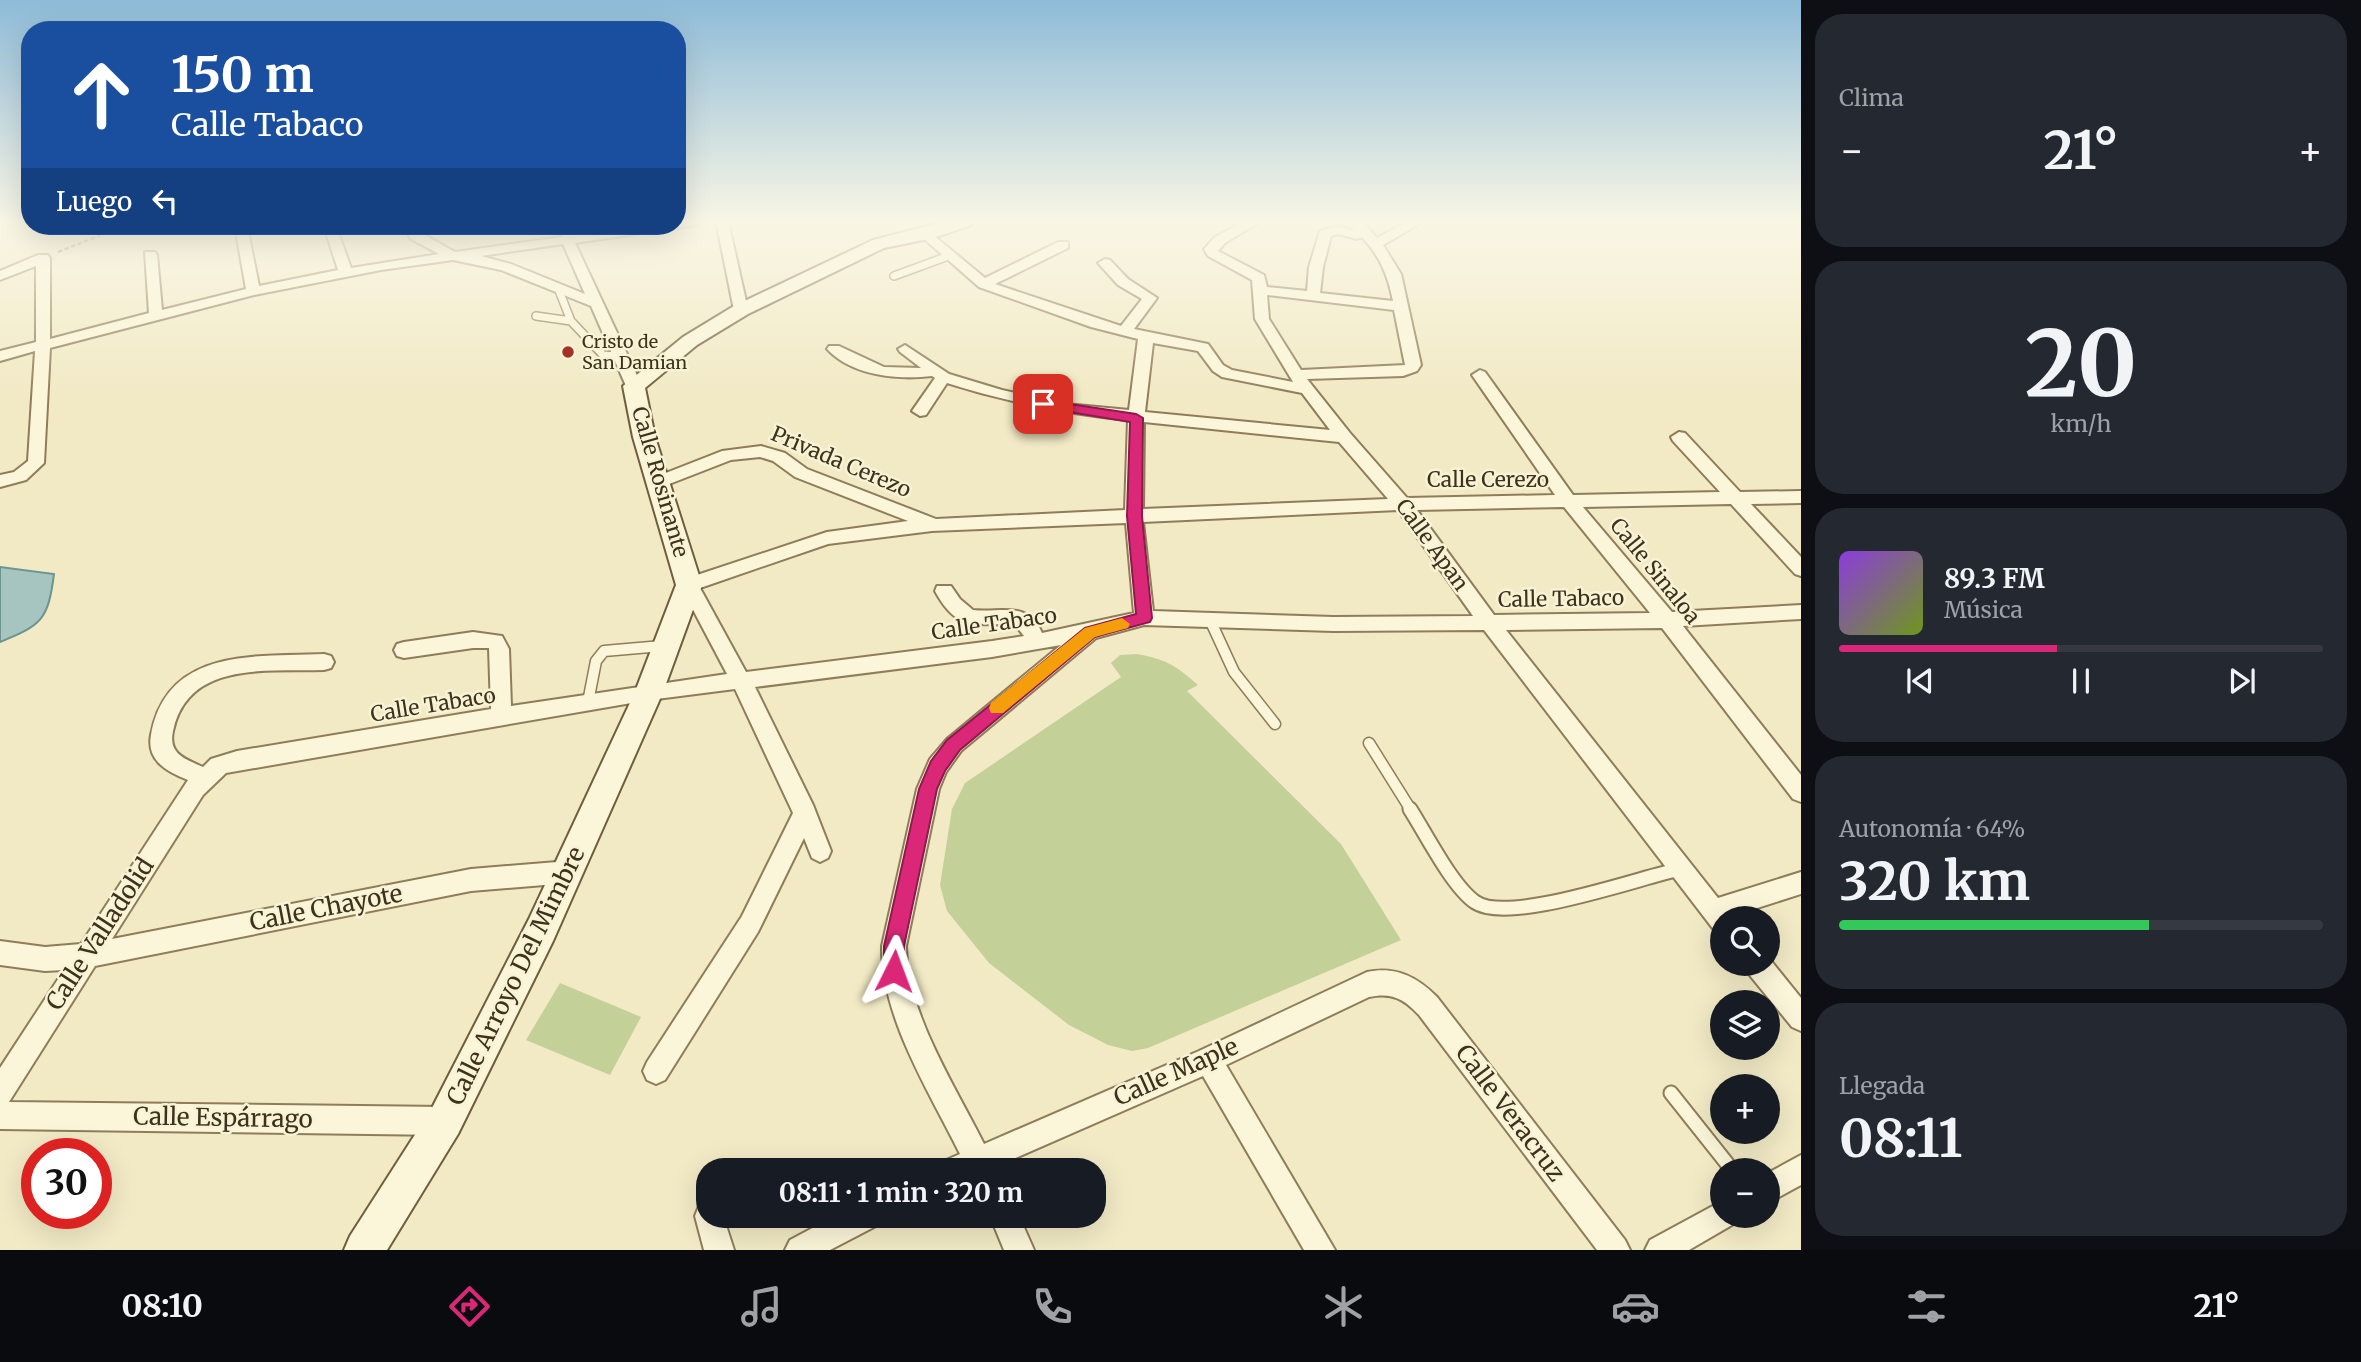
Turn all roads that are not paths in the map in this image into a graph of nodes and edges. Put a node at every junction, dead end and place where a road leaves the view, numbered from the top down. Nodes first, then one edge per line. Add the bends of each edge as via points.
1 (43, 279) edge
2 (152, 279) edge
3 (251, 279) edge
4 (315, 279) edge
5 (536, 279) edge
6 (585, 279) edge
7 (734, 279) edge
8 (804, 279) edge
9 (979, 279) edge
10 (993, 279) edge
11 (1120, 279) edge
12 (1257, 279) edge
13 (1315, 279) edge
14 (1395, 279) edge
15 (984, 284) junction
16 (558, 288) junction
17 (1259, 290) junction
18 (253, 292) junction
19 (1313, 296) junction
20 (1149, 299) joint
21 (595, 303) junction
22 (1400, 306) junction
23 (741, 310) junction
24 (536, 316) dead end
25 (156, 317) junction
26 (570, 321) junction
27 (1124, 331) junction
28 (1146, 337) junction
29 (43, 346) junction
30 (834, 349) dead end
31 (905, 349) dead end
32 (0, 356) edge
33 (618, 356) junction
34 (938, 374) junction
35 (1480, 375) dead end
36 (1302, 382) junction
37 (634, 386) junction
38 (920, 411) dead end
39 (1136, 418) junction
40 (1343, 437) junction
41 (1679, 437) dead end
42 (0, 481) edge
43 (659, 482) junction
44 (1801, 497) edge
45 (1736, 499) junction
46 (1569, 502) junction
47 (1403, 503) junction
48 (1135, 516) junction
49 (935, 525) junction
50 (1801, 569) edge
51 (689, 586) junction
52 (944, 592) dead end
53 (1801, 612) edge
54 (1144, 618) junction
55 (1210, 620) junction
56 (1667, 620) junction
57 (1489, 623) junction
58 (1090, 632) junction
59 (1036, 642) junction
60 (666, 646) junction
61 (404, 650) dead end
62 (324, 662) dead end
63 (741, 680) junction
64 (649, 692) junction
65 (589, 702) junction
66 (501, 716) junction
67 (1275, 724) dead end
68 (1369, 743) dead end
69 (204, 777) junction
70 (1801, 792) edge
71 (805, 812) junction
72 (820, 851) dead end
73 (1680, 869) junction
74 (569, 872) junction
75 (1801, 883) edge
76 (1742, 906) edge
77 (1710, 907) edge
78 (0, 953) edge
79 (85, 956) junction
80 (1767, 976) edge
81 (1400, 982) joint
82 (1801, 1018) edge
83 (1208, 1060) junction
84 (656, 1071) dead end
85 (0, 1092) edge
86 (1671, 1093) dead end
87 (0, 1115) edge
88 (445, 1121) junction
89 (967, 1158) edge
90 (991, 1158) edge
91 (1723, 1158) edge
92 (1801, 1169) edge
93 (1780, 1182) edge
94 (1710, 1221) edge
95 (713, 1228) edge
96 (843, 1228) edge
97 (1009, 1228) edge
98 (364, 1250) edge
99 (719, 1250) edge
100 (800, 1250) edge
101 (1019, 1250) edge
102 (1321, 1250) edge
103 (1615, 1250) edge
104 (1660, 1250) edge

1 - 29 street
2 - 25 street
3 - 18 street
4 - 18 street
5 - 16 street
6 - 21 street
7 - 23 street
8 - 23 street, Calle Rosinante
9 - 15 street
10 - 15 street
11 - 20 street
12 - 17 street
13 - 19 street
14 - 22 street
15 - 27 street
16 - 21 street
16 - 26 lane
17 - 19 street
17 - 36 street, Calle Apan via 1262,319
18 - 25 street
19 - 22 street
20 - 27 street
21 - 33 street
22 - 36 street via 1412,368
23 - 37 street, Calle Rosinante via 690,341
24 - 26 lane
25 - 29 street
26 - 33 lane via 603,355
27 - 28 street
28 - 36 street via 1203,347 1227,374
28 - 39 street
29 - 32 street
29 - 42 street via 36,463 20,476
30 - 34 street via 887,374
31 - 34 street
33 - 37 street
34 - 38 street
34 - 39 street via 1066,409
35 - 46 street, Calle Sinaloa
36 - 40 street, Calle Apan
37 - 43 street, Calle Rosinante
39 - 40 street
39 - 48 street
40 - 47 street, Calle Apan
41 - 45 street
43 - 49 street, Privada Cerezo via 728,455 761,451 801,473
43 - 51 street, Calle Rosinante
44 - 45 street, Calle Cerezo
45 - 46 street, Calle Cerezo
45 - 50 street
46 - 47 street, Calle Cerezo
46 - 56 street, Calle Sinaloa
47 - 48 street, Calle Cerezo
47 - 57 street, Calle Apan
48 - 49 street, Privada Cerezo
48 - 54 street
49 - 51 street via 827,538
51 - 60 street, Calle Rosinante
51 - 63 street
52 - 59 street via 963,616 1020,619 1028,624
53 - 56 street, Calle Tabaco
54 - 55 street, Calle Tabaco
54 - 58 street, Calle Tabaco
55 - 57 street, Calle Tabaco
55 - 67 lane via 1234,672
56 - 57 street, Calle Tabaco
56 - 70 street, Calle Sinaloa
57 - 73 street, Calle Apan
58 - 59 street, Calle Tabaco
58 - 89 street via 954,745 937,766 928,789 894,946 894,971 902,1006
59 - 63 street, Calle Tabaco
60 - 64 street, Calle Rosinante
60 - 65 lane via 604,651 596,661
61 - 66 street via 495,641
62 - 69 street via 223,668 191,681 179,692 159,741 162,752 167,760
63 - 64 street, Calle Tabaco
63 - 71 street
64 - 65 street, Calle Tabaco
64 - 74 street, Calle Arroyo Del Mimbre
65 - 66 street, Calle Tabaco
66 - 69 street, Calle Tabaco via 237,760
68 - 73 lane via 1461,888 1477,904 1503,909 1529,906
69 - 79 street, Calle Valladolid
71 - 72 street
71 - 84 street via 750,924
73 - 77 street, Calle Apan
74 - 79 street, Calle Chayote via 471,880
74 - 88 street, Calle Arroyo Del Mimbre
75 - 76 street
78 - 79 street, Calle Chayote via 44,959
79 - 85 street, Calle Valladolid
80 - 82 street
81 - 83 street, Calle Maple via 1367,985
81 - 103 street, Calle Veracruz via 1428,1006
83 - 90 street, Calle Maple
83 - 102 street
86 - 91 lane
87 - 88 street, Calle Espárrago
88 - 98 street, Calle Arroyo Del Mimbre
92 - 93 street
94 - 104 street
95 - 99 street
96 - 100 street
97 - 101 street

